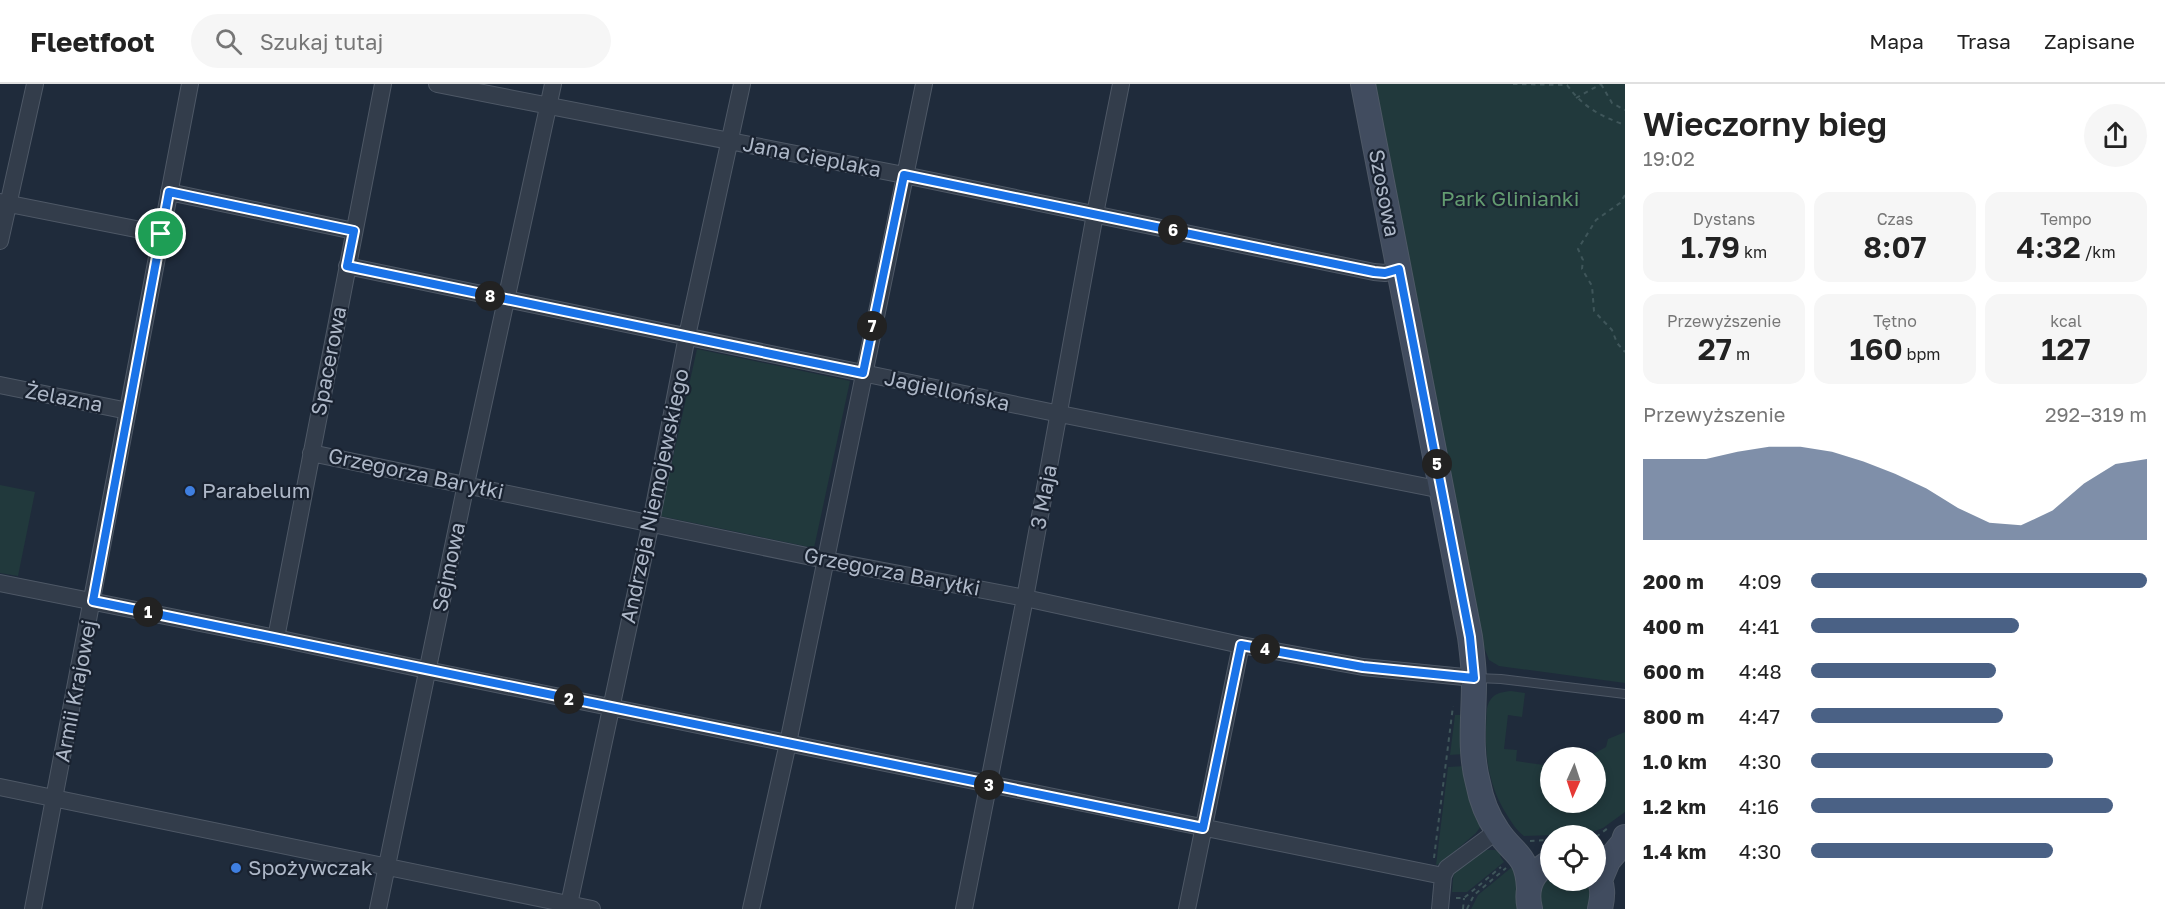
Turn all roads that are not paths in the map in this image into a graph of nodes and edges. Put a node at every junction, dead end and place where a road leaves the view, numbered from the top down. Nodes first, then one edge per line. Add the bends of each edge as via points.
1 (35, 84) edge
2 (190, 84) edge
3 (383, 84) edge
4 (437, 84) edge
5 (553, 84) edge
6 (742, 84) edge
7 (924, 84) edge
8 (1121, 84) edge
9 (1363, 84) edge
10 (548, 106) junction
11 (730, 141) junction
12 (904, 175) junction
13 (169, 192) junction
14 (4, 203) edge
15 (1095, 214) junction
16 (354, 231) junction
17 (161, 234) junction
18 (0, 241) edge
19 (347, 266) junction
20 (1399, 269) junction
21 (506, 299) junction
22 (687, 336) junction
23 (863, 373) junction
24 (0, 385) edge
25 (128, 411) junction
26 (1060, 414) junction
27 (312, 453) junction
28 (466, 484) junction
29 (1443, 490) junction
30 (651, 522) junction
31 (825, 560) junction
32 (0, 583) edge
33 (1025, 598) junction
34 (93, 601) junction
35 (276, 638) junction
36 (1241, 645) junction
37 (427, 670) junction
38 (1474, 678) junction
39 (1625, 694) edge
40 (610, 707) junction
41 (788, 743) junction
42 (988, 784) junction
43 (0, 787) edge
44 (55, 798) junction
45 (1203, 828) junction
46 (1497, 831) junction
47 (1625, 836) edge
48 (1606, 844) edge
49 (1519, 855) junction
50 (1540, 857) edge
51 (1606, 864) edge
52 (387, 866) junction
53 (1540, 869) edge
54 (1443, 876) junction
55 (1602, 891) edge
56 (1529, 898) edge
57 (1440, 903) edge
58 (569, 907) edge
59 (33, 909) edge
60 (378, 909) edge
61 (592, 909) edge
62 (751, 909) edge
63 (964, 909) edge
64 (1188, 909) edge
65 (1600, 909) edge

1 - 14 street
2 - 13 street, Armii Krajowej
3 - 16 street, Spacerowa
4 - 10 street, Jana Cieplaka
5 - 10 street, Sejmowa
6 - 11 street, Andrzeja Niemojewskiego
7 - 12 street
8 - 15 street, 3 Maja
9 - 20 street, Szosowa
10 - 11 street, Jana Cieplaka
10 - 21 street, Sejmowa
11 - 12 street, Jana Cieplaka
11 - 22 street, Andrzeja Niemojewskiego
12 - 15 street, Jana Cieplaka
12 - 23 street
13 - 16 street
13 - 17 street, Armii Krajowej
14 - 17 street
14 - 18 street
15 - 20 street, Jana Cieplaka via 1374,272
15 - 26 street, 3 Maja
16 - 19 street, Spacerowa
17 - 25 street, Armii Krajowej
19 - 21 street, Jagiellońska
19 - 27 street, Spacerowa
20 - 29 street, Szosowa
21 - 22 street, Jagiellońska
21 - 28 street, Sejmowa
22 - 23 street, Jagiellońska
22 - 30 street, Andrzeja Niemojewskiego
23 - 26 street, Jagiellońska
23 - 31 street
24 - 25 street, Żelazna
25 - 34 street, Armii Krajowej
26 - 29 street, Jagiellońska
26 - 33 street, 3 Maja
27 - 28 street, Grzegorza Baryłki
27 - 35 street, Spacerowa
28 - 30 street, Grzegorza Baryłki
28 - 37 street, Sejmowa
29 - 38 street, Szosowa
30 - 31 street, Grzegorza Baryłki
30 - 40 street, Andrzeja Niemojewskiego
31 - 33 street, Grzegorza Baryłki
31 - 41 street
32 - 34 street
33 - 36 street, Grzegorza Baryłki
33 - 42 street, 3 Maja
34 - 35 street
34 - 44 street, Armii Krajowej
35 - 37 street
36 - 38 street, Grzegorza Baryłki via 1363,667
36 - 45 street
37 - 40 street
37 - 52 street, Sejmowa
38 - 39 lane
38 - 46 street, Szosowa via 1473,758 1478,785
40 - 41 street
40 - 58 street, Andrzeja Niemojewskiego
41 - 42 street
41 - 62 street
42 - 45 street
42 - 63 street, 3 Maja
43 - 44 street
44 - 52 street
44 - 59 street, Armii Krajowej
45 - 54 street
45 - 64 street
46 - 49 street, Szosowa
46 - 54 street via 1453,862
47 - 48 street via 1617,836
47 - 51 street
49 - 50 street via 1529,859
49 - 56 street via 1528,876
52 - 58 street
52 - 60 street, Sejmowa
53 - 56 street via 1533,876
54 - 57 street
55 - 65 street
58 - 61 street

